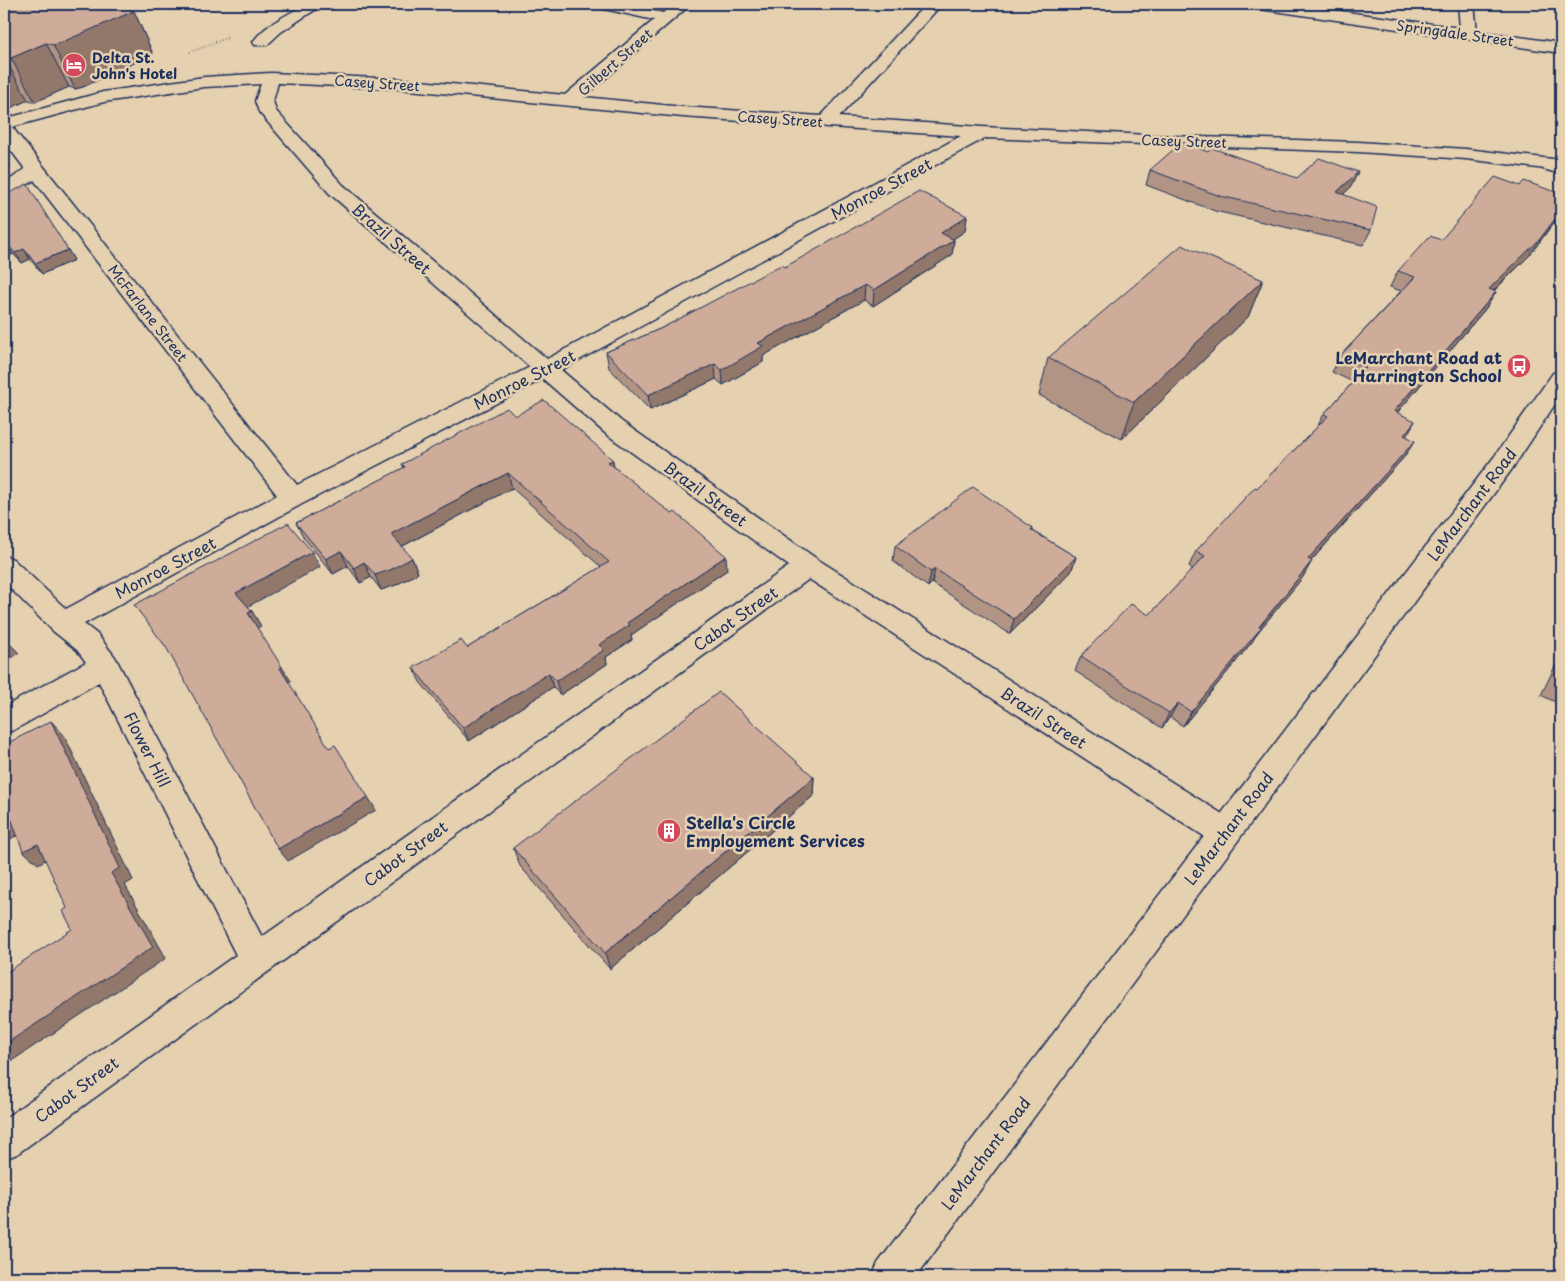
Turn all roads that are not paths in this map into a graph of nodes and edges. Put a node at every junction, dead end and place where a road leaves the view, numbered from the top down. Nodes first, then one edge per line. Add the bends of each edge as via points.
1 (316, 4) edge
2 (600, 4) edge
3 (683, 4) edge
4 (934, 4) edge
5 (1260, 4) edge
6 (1466, 4) edge
7 (666, 18) junction
8 (1469, 35) junction
9 (261, 42) dead end
10 (1561, 48) edge
11 (271, 78) junction
12 (570, 101) junction
13 (825, 122) junction
14 (4, 124) edge
15 (4, 129) edge
16 (982, 132) junction
17 (1557, 166) edge
18 (36, 170) junction
19 (4, 192) edge
20 (545, 369) junction
21 (1561, 378) edge
22 (293, 498) junction
23 (4, 566) edge
24 (808, 566) junction
25 (63, 623) junction
26 (105, 665) junction
27 (4, 721) edge
28 (1224, 832) junction
29 (256, 960) junction
30 (4, 1141) edge
31 (892, 1277) edge

1 - 9 street via 275,29
2 - 7 street
3 - 7 street, Gilbert Street
4 - 13 street
5 - 8 street, Springdale Street
6 - 8 street
7 - 12 street, Gilbert Street
8 - 10 street, Springdale Street
11 - 12 street, Casey Street via 400,84
11 - 14 street, Casey Street via 204,82 118,94
11 - 20 street, Brazil Street via 264,101 268,112 336,189
12 - 13 street, Casey Street
13 - 16 street, Casey Street
15 - 18 street, McFarlane Street
16 - 17 street, Casey Street via 1358,147 1466,154
16 - 20 street, Monroe Street
18 - 19 street
18 - 22 street, McFarlane Street
20 - 22 street, Monroe Street
20 - 24 street, Brazil Street via 613,427
21 - 28 street, LeMarchant Road via 1503,463
22 - 25 street, Monroe Street
23 - 25 street, Flower Hill
24 - 28 street, Brazil Street
24 - 29 street, Cabot Street
25 - 26 street, Flower Hill via 87,642
26 - 27 street
26 - 29 street, Flower Hill
28 - 31 street, LeMarchant Road
29 - 30 street, Cabot Street

